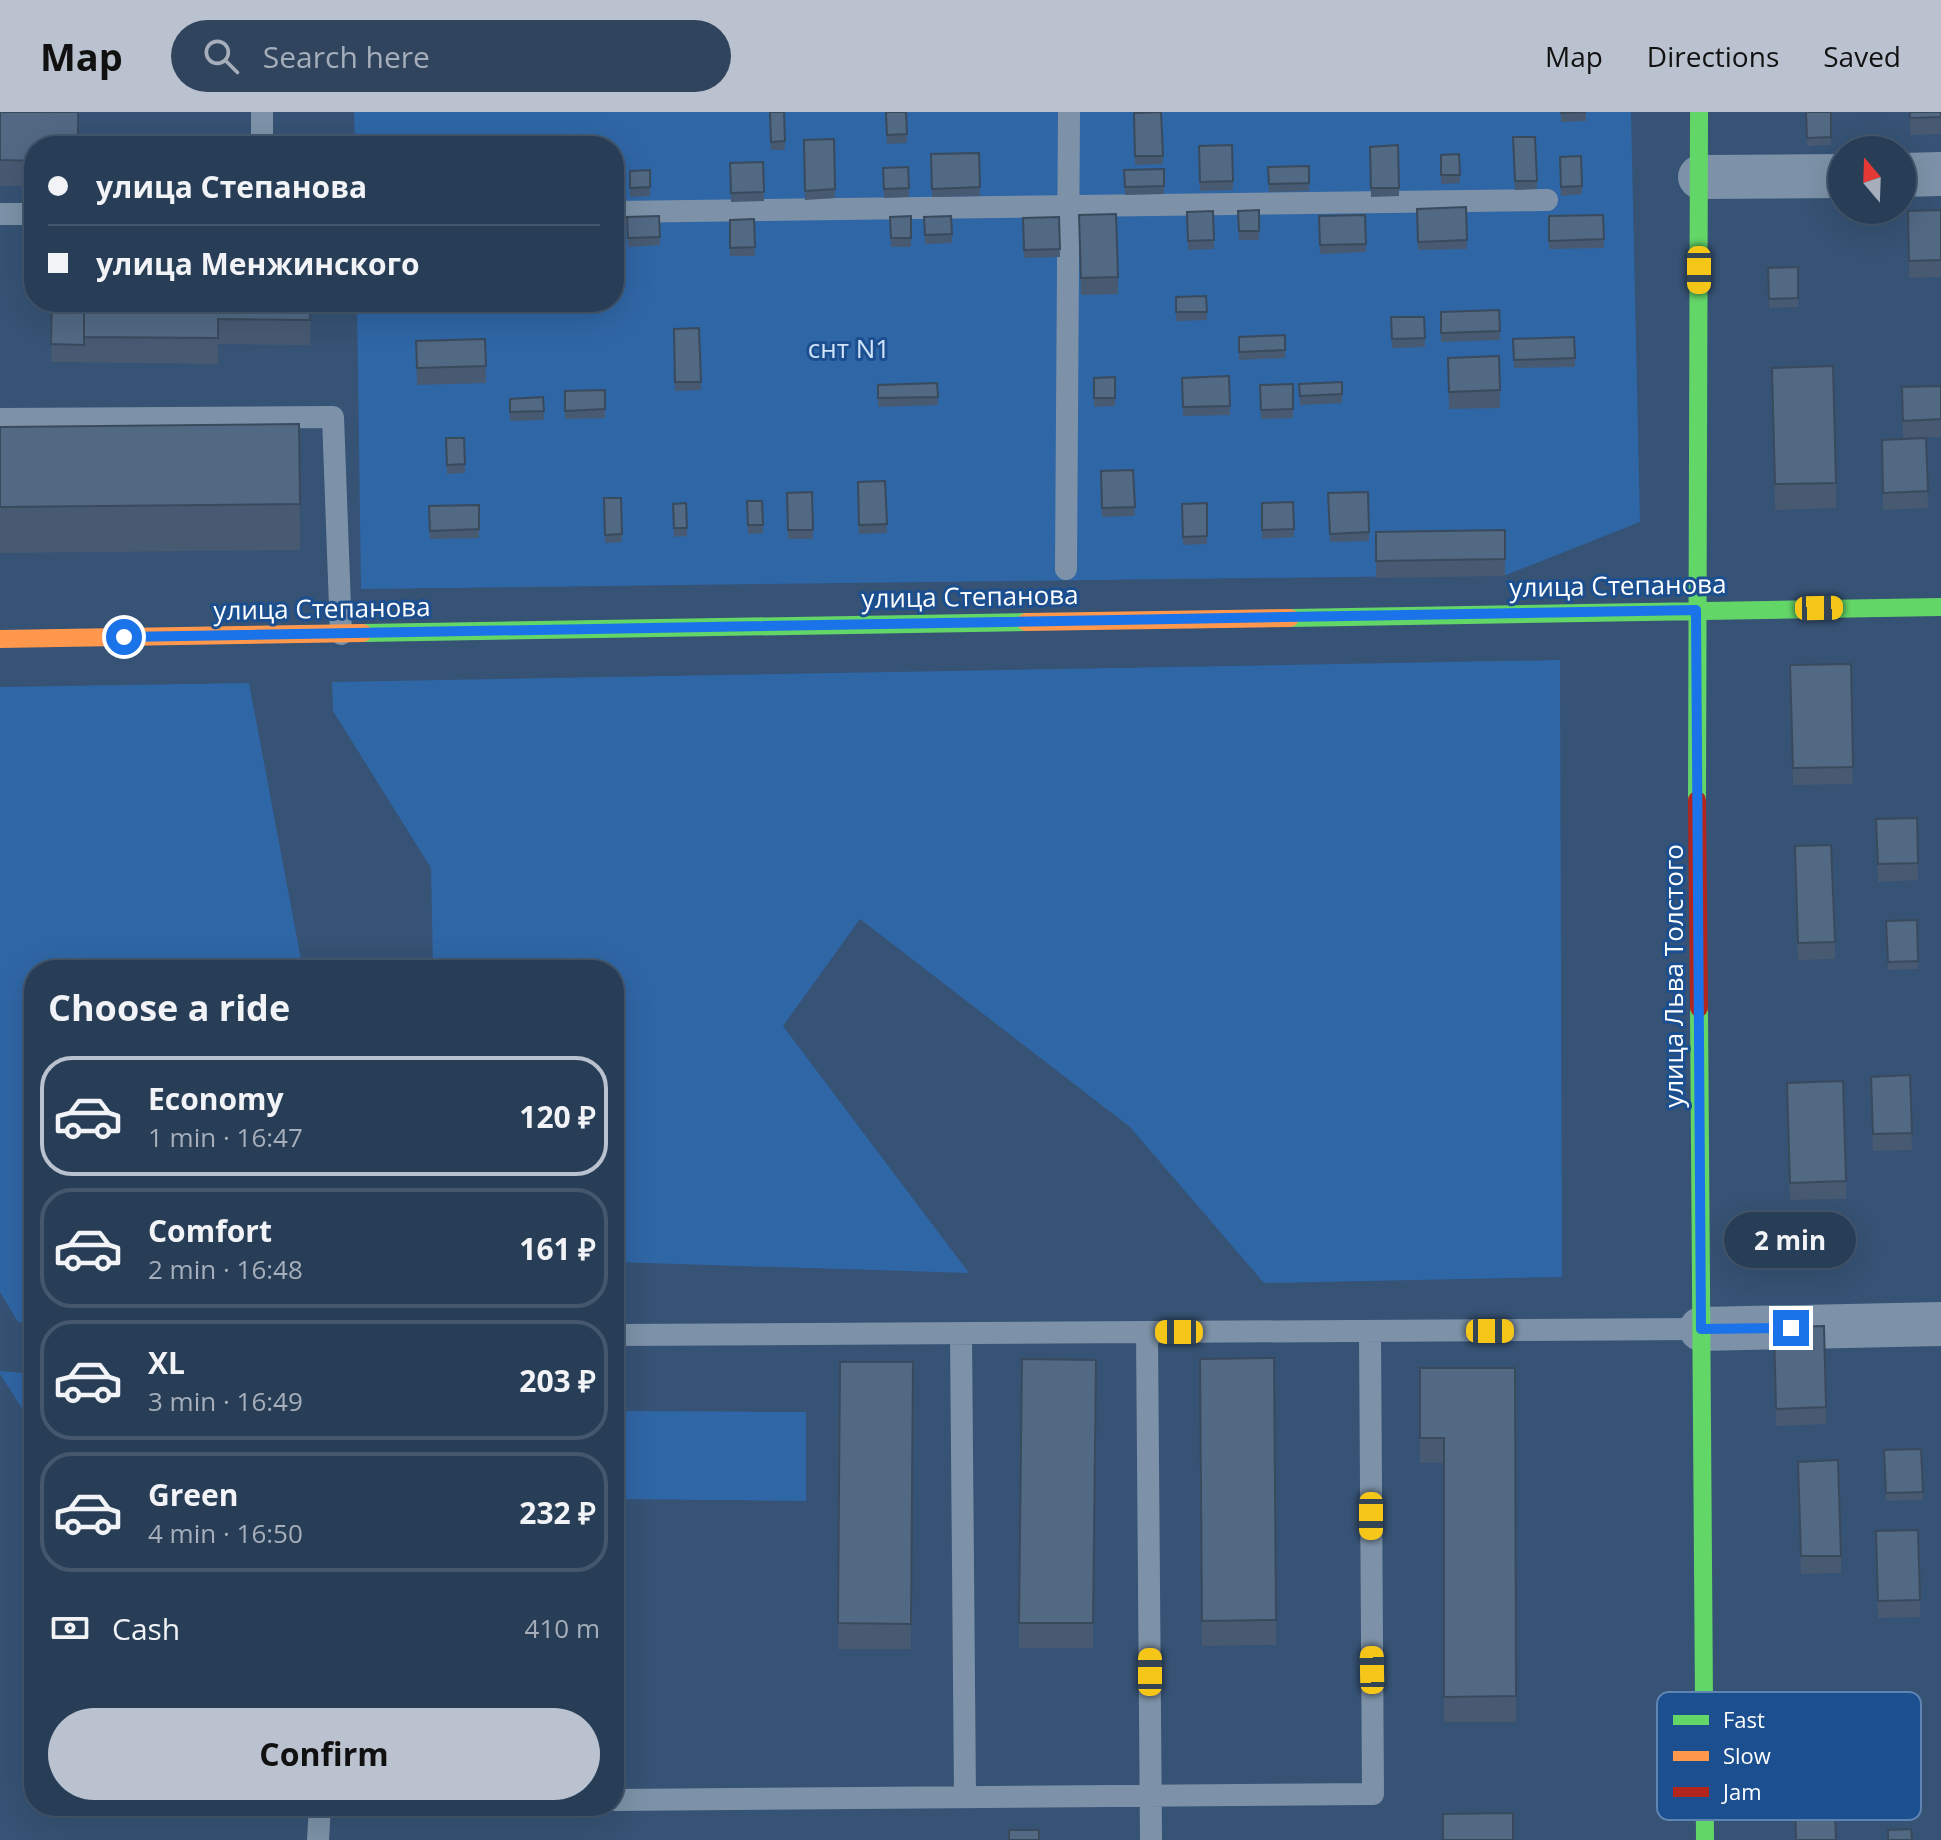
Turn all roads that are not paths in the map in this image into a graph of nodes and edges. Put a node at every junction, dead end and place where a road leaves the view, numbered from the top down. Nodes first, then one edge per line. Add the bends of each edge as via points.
1 (262, 112) edge
2 (1069, 112) edge
3 (1699, 112) edge
4 (262, 136) edge
5 (1941, 174) edge
6 (1916, 175) edge
7 (1828, 176) edge
8 (1700, 177) junction
9 (1547, 200) dead end
10 (1070, 206) junction
11 (624, 212) edge
12 (0, 214) edge
13 (24, 214) edge
14 (0, 419) edge
15 (1066, 569) dead end
16 (1941, 607) edge
17 (1696, 610) junction
18 (341, 634) junction
19 (0, 639) edge
20 (1941, 1324) edge
21 (1701, 1329) junction
22 (1370, 1331) junction
23 (1147, 1332) junction
24 (961, 1333) junction
25 (624, 1335) edge
26 (1704, 1692) edge
27 (1151, 1795) junction
28 (965, 1796) junction
29 (624, 1800) edge
30 (319, 1816) edge
31 (1705, 1820) edge
32 (318, 1840) edge
33 (1151, 1840) edge
34 (1705, 1840) edge

1 - 4 lane
2 - 10 lane
3 - 8 street, улица Льва Толстого
5 - 6 street
7 - 8 street
8 - 17 street, улица Льва Толстого
9 - 10 lane
10 - 11 lane
10 - 15 lane
12 - 13 lane
14 - 18 lane via 333,417
16 - 17 street, улица Степанова
17 - 18 street, улица Степанова
17 - 21 street, улица Льва Толстого
18 - 19 street, улица Степанова
20 - 21 street
21 - 22 lane
21 - 26 street, улица Льва Толстого
22 - 23 lane
22 - 27 lane via 1373,1794
23 - 24 lane
23 - 27 lane
24 - 25 lane
24 - 28 lane
27 - 28 lane
27 - 33 lane
28 - 29 lane
30 - 32 lane
31 - 34 street, улица Льва Толстого

